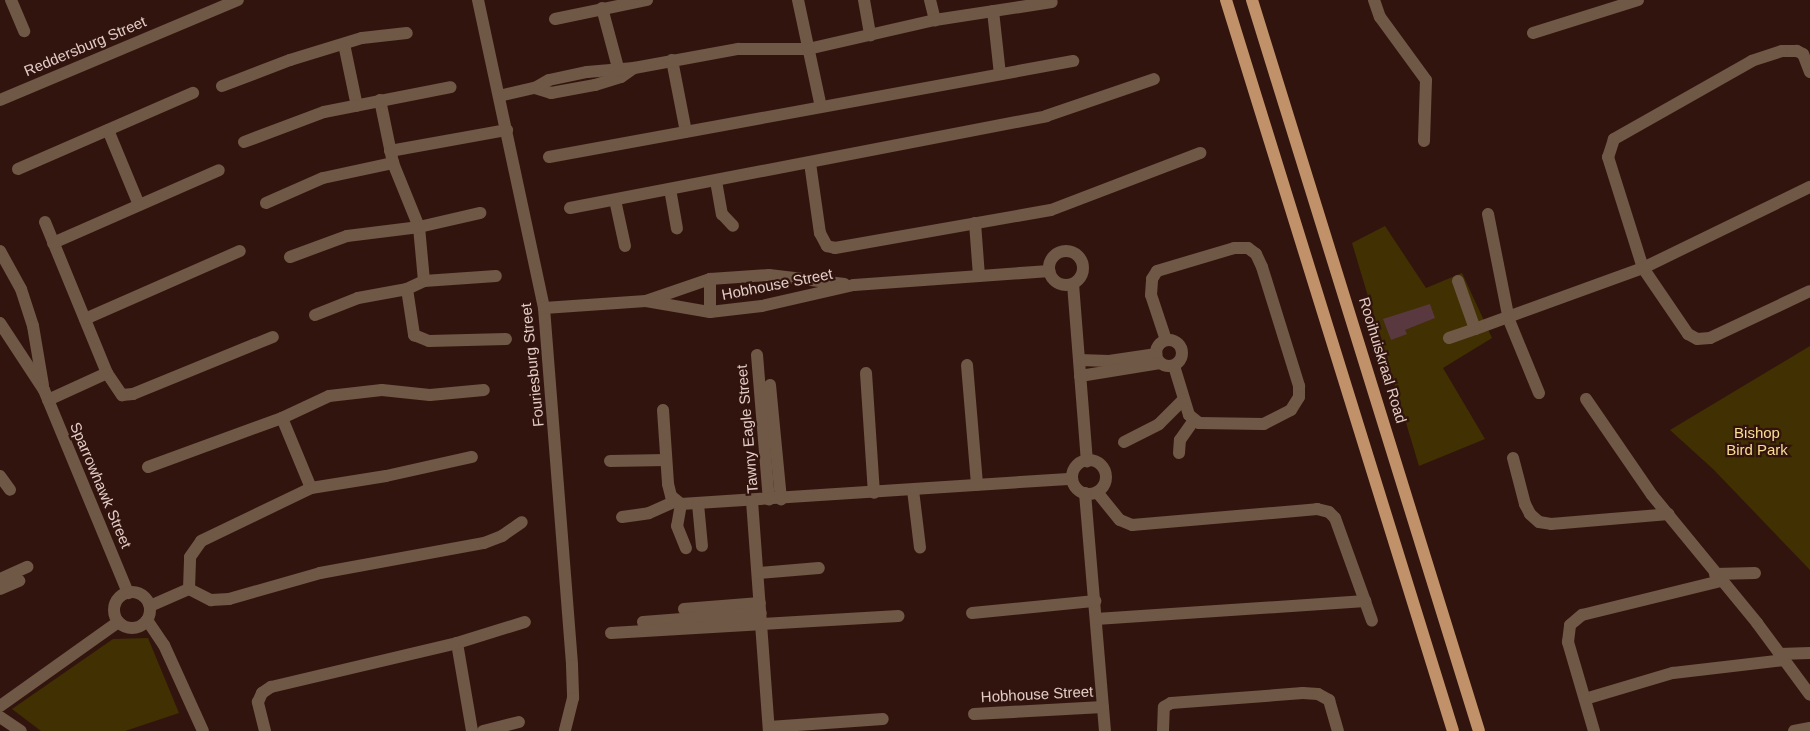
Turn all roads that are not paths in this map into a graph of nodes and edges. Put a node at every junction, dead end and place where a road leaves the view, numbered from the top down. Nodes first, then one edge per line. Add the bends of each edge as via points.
1 (10, 0) edge
2 (238, 0) edge
3 (478, 0) edge
4 (647, 0) edge
5 (798, 0) edge
6 (864, 0) edge
7 (930, 0) edge
8 (1226, 0) edge
9 (1252, 0) edge
10 (1374, 0) edge
11 (1638, 0) edge
12 (1052, 2) dead end
13 (1612, 4) edge
14 (602, 8) junction
15 (994, 11) junction
16 (555, 19) dead end
17 (935, 20) junction
18 (24, 31) dead end
19 (407, 33) dead end
20 (1533, 33) dead end
21 (870, 35) junction
22 (344, 44) junction
23 (808, 49) junction
24 (672, 60) junction
25 (1073, 61) dead end
26 (620, 72) junction
27 (1810, 72) edge
28 (1000, 74) junction
29 (572, 75) junction
30 (1154, 79) dead end
31 (222, 86) dead end
32 (452, 86) dead end
33 (535, 88) junction
34 (575, 89) junction
35 (193, 93) dead end
36 (499, 96) junction
37 (0, 100) edge
38 (380, 100) junction
39 (357, 106) junction
40 (821, 107) junction
41 (108, 130) junction
42 (506, 130) junction
43 (686, 132) junction
44 (1424, 141) dead end
45 (244, 142) dead end
46 (1200, 153) dead end
47 (391, 157) junction
48 (549, 157) dead end
49 (810, 163) junction
50 (18, 169) dead end
51 (219, 170) dead end
52 (716, 180) junction
53 (1810, 187) edge
54 (670, 189) junction
55 (615, 200) junction
56 (266, 203) dead end
57 (139, 205) junction
58 (570, 208) dead end
59 (480, 213) dead end
60 (1488, 214) dead end
61 (45, 222) dead end
62 (975, 223) junction
63 (733, 226) dead end
64 (419, 227) junction
65 (678, 228) dead end
66 (53, 243) junction
67 (625, 246) dead end
68 (240, 251) dead end
69 (290, 257) dead end
70 (2, 258) edge
71 (1643, 268) junction
72 (1049, 271) junction
73 (496, 276) dead end
74 (979, 276) junction
75 (710, 279) junction
76 (424, 281) junction
77 (1458, 281) dead end
78 (1074, 284) junction
79 (854, 286) junction
80 (407, 289) junction
81 (1810, 291) edge
82 (646, 301) junction
83 (544, 308) junction
84 (710, 312) junction
85 (315, 315) dead end
86 (85, 319) junction
87 (1509, 320) junction
88 (0, 323) edge
89 (1475, 329) junction
90 (273, 337) dead end
91 (1449, 338) dead end
92 (506, 339) dead end
93 (1166, 340) junction
94 (757, 355) dead end
95 (1158, 358) junction
96 (1079, 360) junction
97 (967, 365) dead end
98 (1174, 366) junction
99 (107, 373) junction
100 (866, 373) dead end
101 (1080, 376) junction
102 (770, 385) dead end
103 (484, 390) dead end
104 (1539, 393) dead end
105 (46, 395) junction
106 (1184, 399) junction
107 (1586, 399) dead end
108 (663, 410) dead end
109 (282, 418) junction
110 (1194, 420) junction
111 (1124, 442) dead end
112 (1179, 453) dead end
113 (472, 457) dead end
114 (1512, 458) dead end
115 (666, 460) junction
116 (610, 461) dead end
117 (1087, 461) junction
118 (148, 467) dead end
119 (0, 476) edge
120 (1072, 479) junction
121 (977, 485) junction
122 (311, 488) junction
123 (10, 490) dead end
124 (913, 490) junction
125 (874, 492) junction
126 (1091, 493) junction
127 (775, 499) junction
128 (752, 501) junction
129 (678, 503) junction
130 (698, 504) junction
131 (1669, 514) junction
132 (622, 517) dead end
133 (522, 522) dead end
134 (702, 546) dead end
135 (686, 548) dead end
136 (920, 548) dead end
137 (27, 567) dead end
138 (818, 568) dead end
139 (758, 573) junction
140 (1755, 573) dead end
141 (1717, 577) junction
142 (0, 579) edge
143 (19, 581) dead end
144 (0, 589) edge
145 (189, 589) junction
146 (128, 592) junction
147 (1095, 601) junction
148 (1365, 601) junction
149 (150, 606) junction
150 (684, 609) dead end
151 (761, 613) junction
152 (972, 613) dead end
153 (898, 616) dead end
154 (1096, 618) junction
155 (147, 620) junction
156 (1372, 621) dead end
157 (118, 622) junction
158 (525, 622) dead end
159 (643, 622) dead end
160 (611, 633) dead end
161 (457, 643) junction
162 (1810, 653) edge
163 (1782, 657) junction
164 (1810, 695) edge
165 (1585, 699) junction
166 (0, 706) edge
167 (1103, 707) junction
168 (974, 714) dead end
169 (0, 717) edge
170 (883, 719) dead end
171 (519, 722) dead end
172 (1810, 728) edge
173 (769, 729) edge
174 (21, 731) edge
175 (203, 731) edge
176 (265, 731) edge
177 (472, 731) edge
178 (483, 731) edge
179 (565, 731) edge
180 (1105, 731) edge
181 (1163, 731) edge
182 (1338, 731) edge
183 (1452, 731) edge
184 (1479, 731) edge
185 (1594, 731) edge
186 (1794, 731) edge

1 - 18 street
2 - 37 street, Reddersburg Street
3 - 36 street, Fouriesburg Street
4 - 14 street
5 - 23 street
6 - 21 street
7 - 17 street
8 - 183 main road
9 - 184 main road, Rooihuiskraal Road
10 - 44 street via 1380,17 1426,80
11 - 13 street
12 - 15 street
13 - 20 street
14 - 16 street
14 - 26 street
15 - 17 street
15 - 28 street
17 - 21 street
19 - 22 street
21 - 23 street
22 - 31 street
22 - 39 street
23 - 24 street via 738,49
23 - 40 street
24 - 26 street
24 - 43 street
25 - 28 street
26 - 29 street
26 - 34 street
27 - 71 street via 1803,54 1797,50 1770,54 1704,86 1614,138 1609,147 1609,167
28 - 40 street
29 - 33 street via 544,81
29 - 34 street
30 - 49 street via 1046,116
32 - 38 street
33 - 34 street via 551,93
33 - 36 street
35 - 41 street
36 - 42 street, Fouriesburg Street
38 - 39 street
38 - 47 street
39 - 45 street via 306,117
40 - 43 street
41 - 50 street
41 - 57 street
42 - 47 street
42 - 83 street, Fouriesburg Street
43 - 48 street
46 - 62 street via 1128,178 1065,206
47 - 56 street via 323,178
47 - 64 street
49 - 52 street
49 - 62 street via 820,233 827,246
51 - 57 street
52 - 54 street
52 - 63 street via 722,214
53 - 71 street
54 - 55 street
54 - 65 street
55 - 58 street
55 - 67 street
57 - 66 street
59 - 64 street
60 - 87 street
61 - 66 street
62 - 74 street
64 - 69 street via 346,236
64 - 76 street
66 - 86 street
68 - 86 street
70 - 105 street, Sparrowhawk Street via 21,289 33,326
71 - 81 street via 1679,323 1697,339 1710,338
71 - 87 street
72 - 74 street, Hobhouse Street
72 - 78 street via 1060,284
72 - 78 street via 1051,259 1057,254 1074,253 1084,269
73 - 76 street
74 - 79 street, Hobhouse Street
75 - 79 street, Hobhouse Street via 769,275
75 - 82 street, Hobhouse Street
75 - 84 street
76 - 80 street
77 - 89 street
78 - 96 street
79 - 84 street, Hobhouse Street via 762,306
80 - 85 street via 358,298
80 - 92 street via 413,330 418,339
82 - 83 street, Hobhouse Street
82 - 84 street, Hobhouse Street
83 - 179 street, Fouriesburg Street via 572,665 573,698
86 - 99 street
87 - 89 street
87 - 104 street
88 - 105 street, Sparrowhawk Street
89 - 91 street
90 - 99 street via 129,396 120,394
93 - 95 street via 1160,344
93 - 98 street via 1176,341 1182,349 1181,359
93 - 110 street via 1151,295 1152,279 1157,271 1234,248 1248,248 1256,254 1299,386 1299,397 1291,410 1264,424 1206,425
94 - 127 street, Tawny Eagle Street
95 - 96 street
95 - 98 street
95 - 101 street
96 - 101 street
97 - 121 street
98 - 106 street
99 - 105 street
100 - 125 street
101 - 117 street
102 - 127 street, Tawny Eagle Street
103 - 109 street via 430,395 382,390 329,396
105 - 146 street, Sparrowhawk Street
106 - 110 street
106 - 111 street via 1159,424
107 - 131 street via 1608,434
108 - 115 street
109 - 118 street
109 - 122 street
110 - 112 street via 1180,440
113 - 122 street
114 - 131 street via 1525,504 1539,522 1551,524
115 - 116 street
115 - 129 street via 668,484
117 - 120 street via 1074,469
117 - 126 street, Hobhouse Street via 1098,463 1105,472 1104,484
119 - 123 street
120 - 121 street, Tawny Eagle Street
120 - 126 street via 1076,488
121 - 124 street, Tawny Eagle Street
122 - 145 street via 201,542 190,557
124 - 125 street, Tawny Eagle Street
124 - 136 street
125 - 127 street, Tawny Eagle Street
126 - 147 street, Hobhouse Street
126 - 148 street via 1120,520 1132,525 1317,510 1330,512
127 - 128 street, Tawny Eagle Street
128 - 130 street, Tawny Eagle Street
128 - 139 street
129 - 130 street, Tawny Eagle Street
129 - 132 street
129 - 135 street via 677,519
130 - 134 street
131 - 141 street
133 - 145 street via 502,536 484,543 320,573 229,599 211,600
137 - 142 street
138 - 139 street
139 - 151 street
140 - 141 street
141 - 163 street
141 - 165 street via 1575,619 1570,625 1568,642
143 - 144 street
145 - 149 street
146 - 149 street via 140,594
146 - 157 street via 115,604
147 - 152 street
147 - 154 street, Hobhouse Street
148 - 154 street
148 - 156 street
149 - 155 street
150 - 151 street
151 - 153 street
151 - 159 street
151 - 160 street
151 - 173 street
154 - 167 street, Hobhouse Street
155 - 157 street via 133,628
155 - 175 street via 164,645
157 - 166 street
158 - 161 street
161 - 176 street via 271,686 262,693 258,702
161 - 177 street
162 - 163 street
163 - 164 street
163 - 165 street via 1672,673
165 - 185 street
167 - 168 street, Hobhouse Street
167 - 180 street, Hobhouse Street
169 - 174 street
170 - 173 street
171 - 178 street
172 - 186 street
181 - 182 street via 1164,708 1171,703 1303,693 1318,694 1329,700

